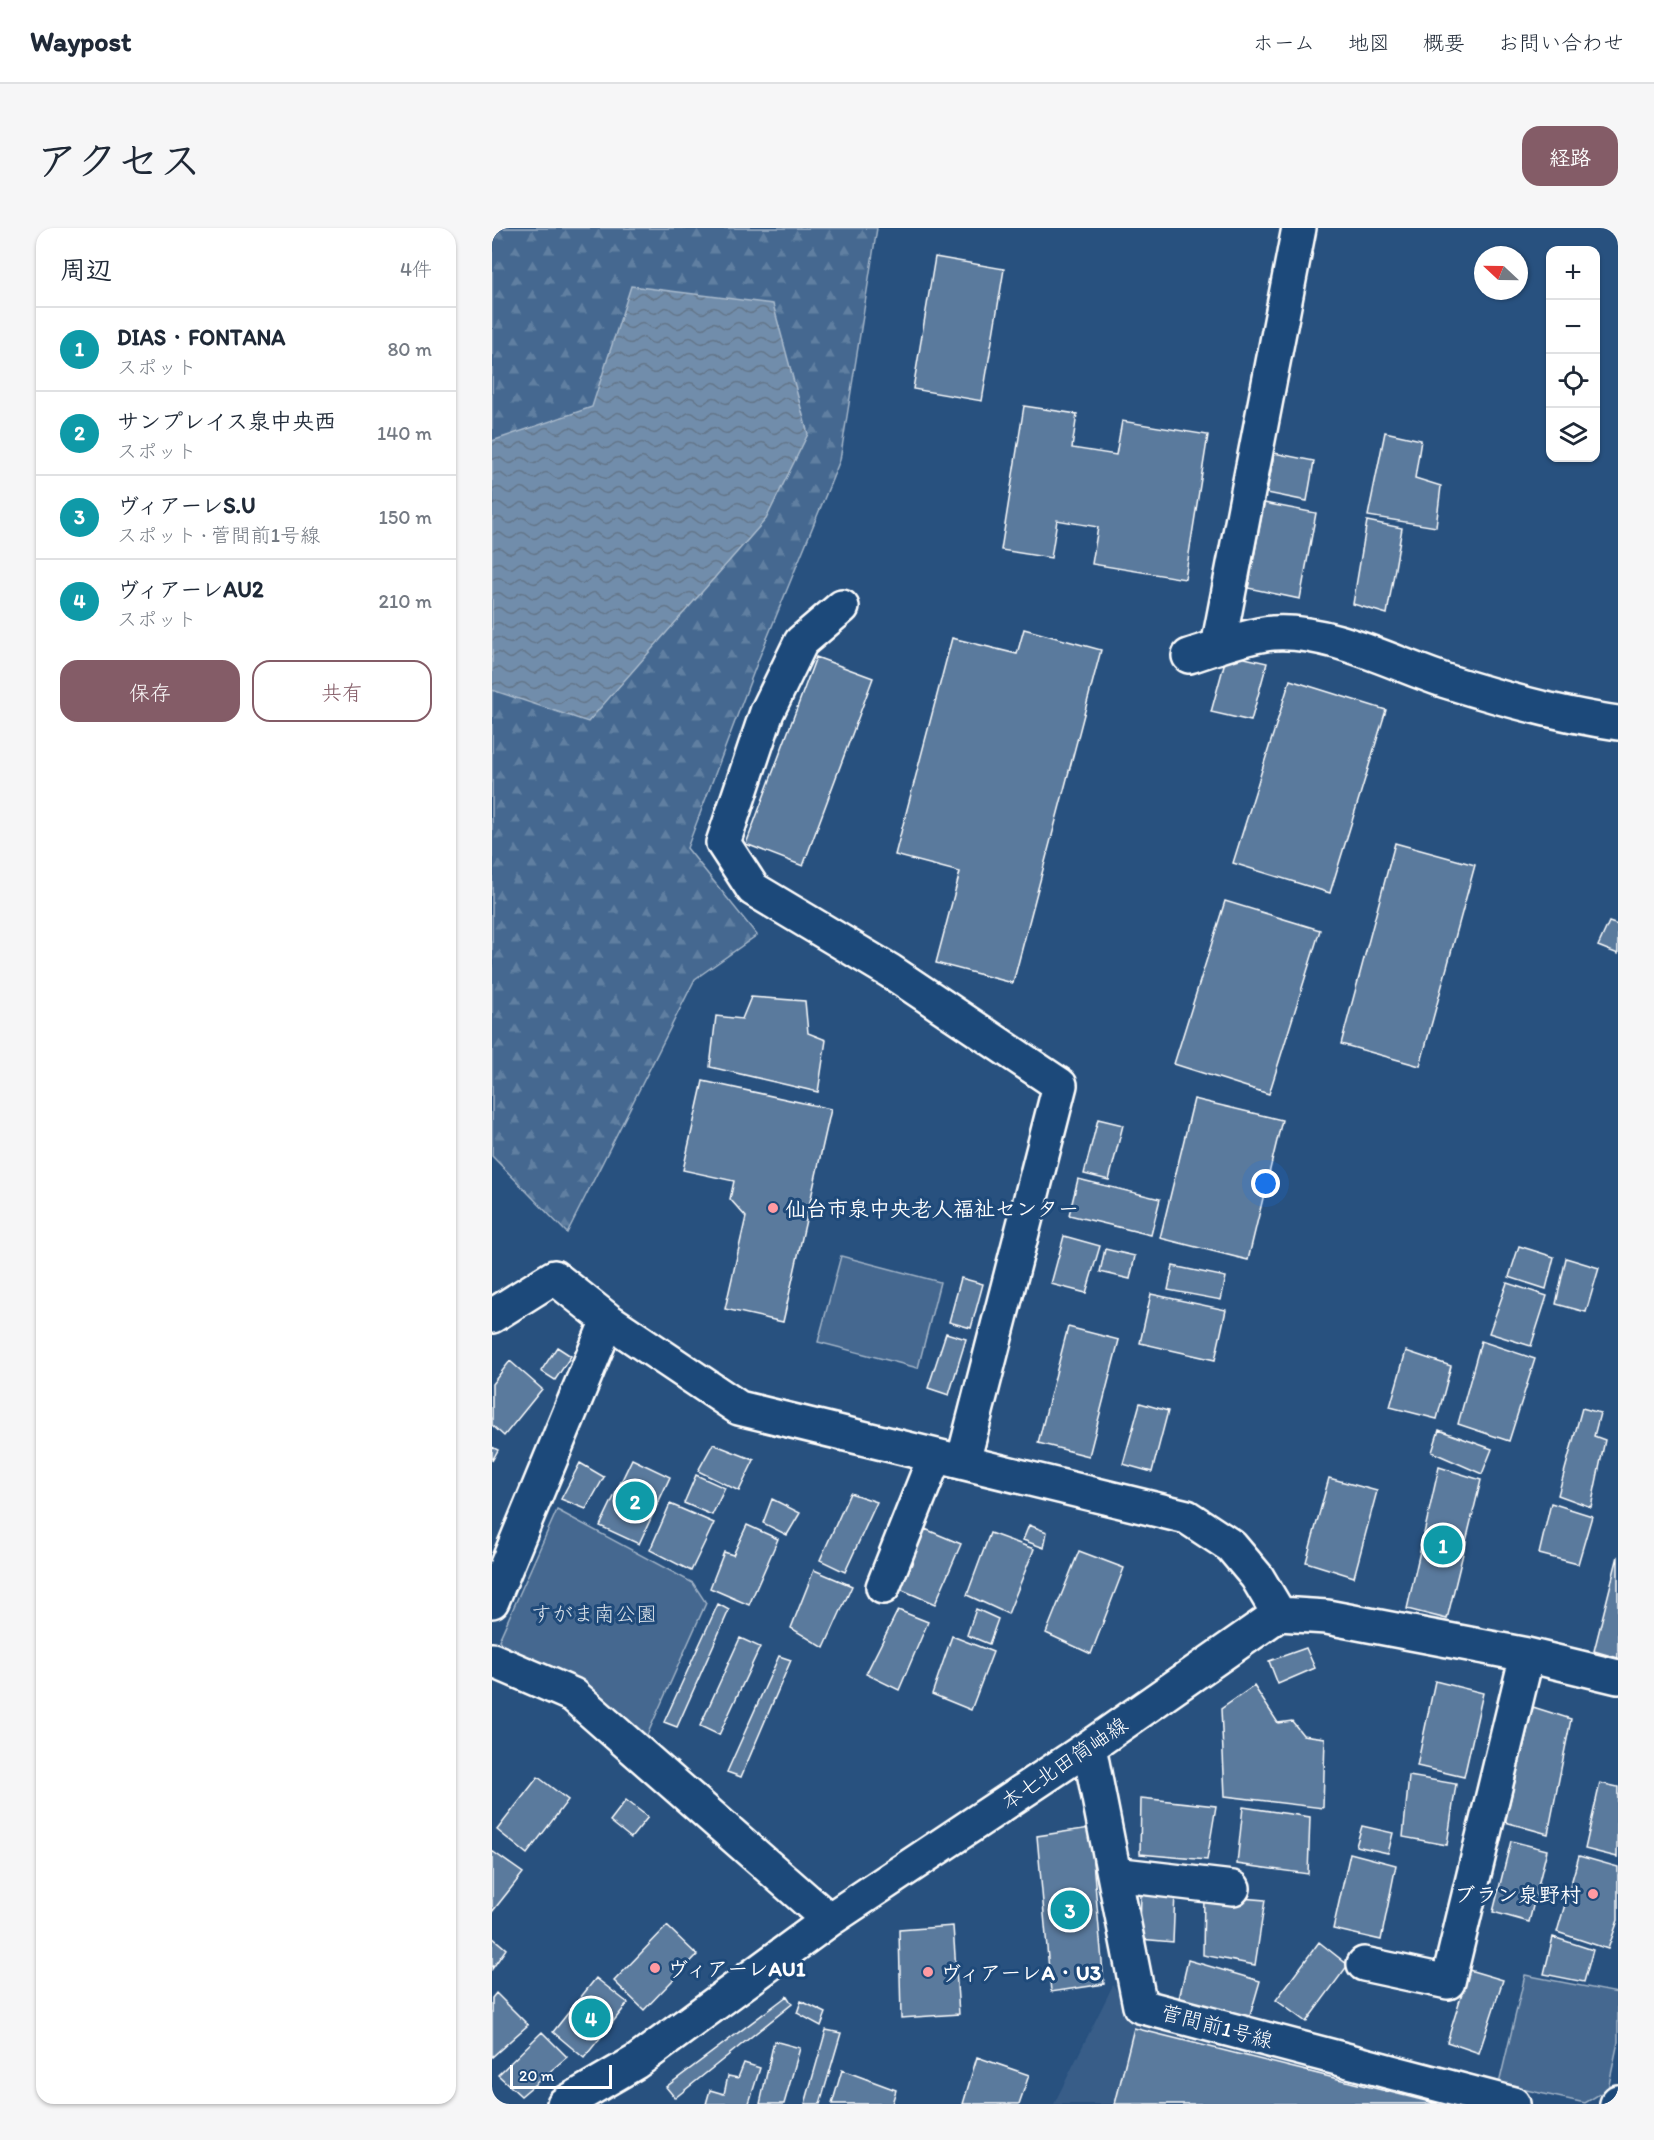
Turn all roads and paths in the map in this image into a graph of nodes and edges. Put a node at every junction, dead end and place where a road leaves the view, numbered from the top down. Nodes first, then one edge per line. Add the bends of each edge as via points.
1 (1299, 228) edge
2 (842, 607) dead end
3 (1618, 723) edge
4 (492, 1316) edge
5 (608, 1320) junction
6 (949, 1459) junction
7 (883, 1587) dead end
8 (492, 1600) edge
9 (1279, 1614) junction
10 (1527, 1655) junction
11 (492, 1660) edge
12 (1618, 1677) edge
13 (1089, 1747) junction
14 (1114, 1874) junction
15 (1233, 1888) dead end
16 (829, 1920) junction
17 (1364, 1964) dead end
18 (564, 2104) edge
19 (1513, 2104) edge

1 - 3 street via 1204,651 1274,633 1323,638 1449,682
2 - 6 street via 801,642 767,712 723,843 753,889 890,971 1060,1085
4 - 5 street via 554,1277
5 - 6 street via 739,1408
5 - 8 street
6 - 7 street
6 - 9 street via 1187,1517 1231,1546 1257,1577
9 - 10 street via 1327,1617
9 - 13 street, 本七北田筒岫線
10 - 12 street
10 - 17 street via 1448,1982
11 - 16 street via 573,1695
13 - 14 street, 菅間前1号線
13 - 16 street, 本七北田筒岫線
14 - 15 street
14 - 19 street, 菅間前1号線 via 1140,2006
16 - 18 street, 本七北田筒岫線 via 636,2062

